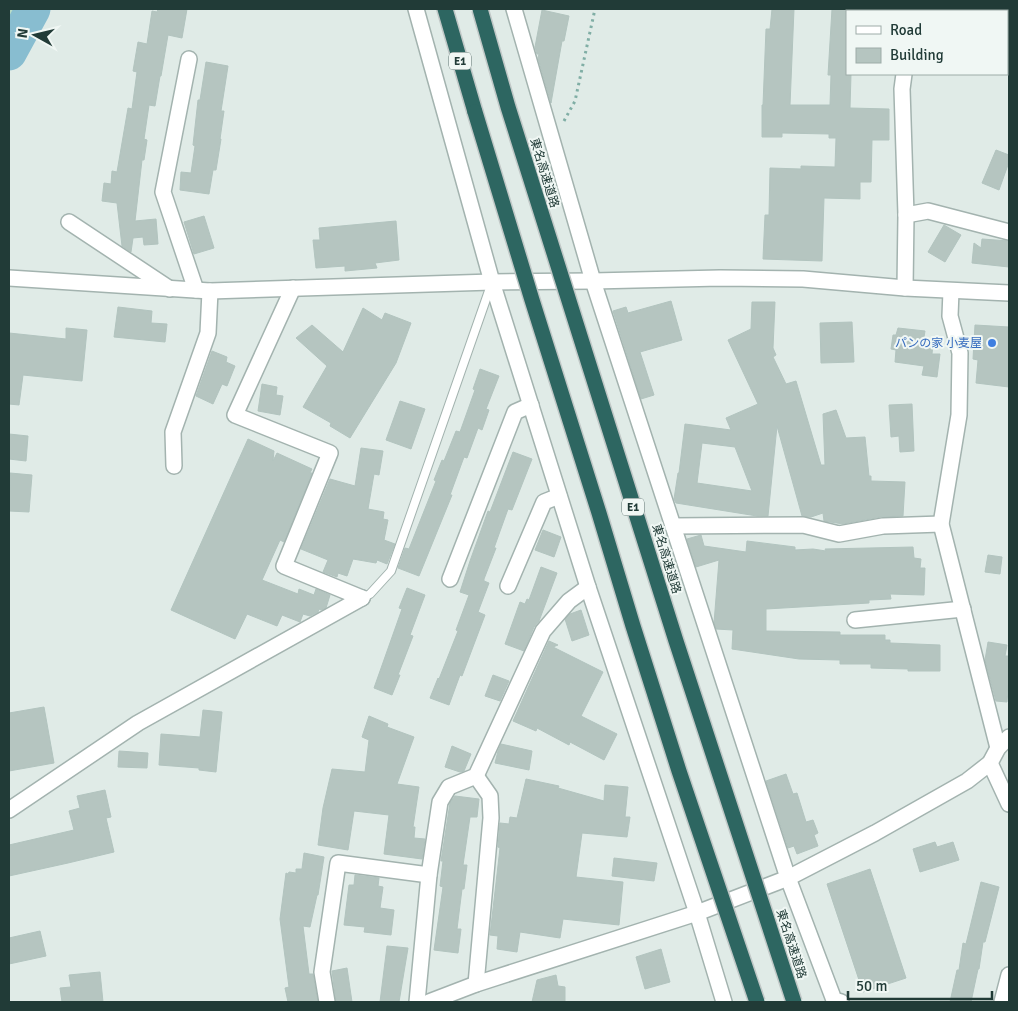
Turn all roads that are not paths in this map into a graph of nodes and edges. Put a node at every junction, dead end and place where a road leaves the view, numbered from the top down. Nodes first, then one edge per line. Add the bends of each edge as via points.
1 (416, 9) edge
2 (445, 9) edge
3 (480, 9) edge
4 (516, 10) edge
5 (190, 59) dead end
6 (904, 75) edge
7 (906, 215) junction
8 (69, 222) dead end
9 (1009, 232) edge
10 (9, 278) edge
11 (593, 281) junction
12 (492, 282) junction
13 (293, 288) junction
14 (905, 288) junction
15 (170, 289) junction
16 (203, 290) junction
17 (951, 291) junction
18 (1009, 293) edge
19 (531, 406) junction
20 (174, 466) dead end
21 (559, 496) junction
22 (941, 524) junction
23 (673, 526) junction
24 (450, 579) dead end
25 (508, 586) dead end
26 (588, 586) junction
27 (362, 598) junction
28 (963, 609) junction
29 (855, 620) dead end
30 (1009, 737) edge
31 (998, 748) junction
32 (990, 763) junction
33 (476, 776) junction
34 (1009, 804) edge
35 (9, 810) edge
36 (429, 875) junction
37 (788, 878) junction
38 (696, 913) junction
39 (1009, 975) edge
40 (476, 984) junction
41 (327, 1002) edge
42 (417, 1002) edge
43 (429, 1002) edge
44 (724, 1002) edge
45 (757, 1002) edge
46 (794, 1002) edge
47 (841, 1002) edge
48 (1002, 1002) edge

1 - 12 street
2 - 45 highway, E1, bridge via 633,626
3 - 46 highway, 東名高速道路 / E1, bridge via 670,623
4 - 11 street
5 - 16 street via 163,192
6 - 7 street
7 - 9 street via 928,212
7 - 14 street
8 - 15 street
10 - 15 street
11 - 12 street
11 - 14 street via 794,279
11 - 23 street
12 - 13 street
12 - 19 street
12 - 27 lane via 391,571 370,594
13 - 16 street
13 - 27 street via 235,415 330,453 284,566
14 - 17 street
15 - 16 street
16 - 20 street via 208,333 173,432
17 - 18 street
17 - 22 street via 950,316 960,353 959,415
19 - 21 street
19 - 24 street via 515,412
21 - 25 street via 544,502
21 - 26 street
22 - 23 street via 883,526 839,534 803,525
22 - 28 street
23 - 37 street
26 - 33 street via 569,601 543,631
26 - 38 street
27 - 35 street via 138,723
28 - 29 street
28 - 31 street
30 - 31 street
31 - 32 street
32 - 34 street
32 - 37 street via 967,781
33 - 36 street via 448,787 440,802
33 - 40 street via 490,796 492,818
36 - 41 street via 338,863 322,972
36 - 42 street
37 - 38 street
37 - 47 street via 834,1000
38 - 40 street
38 - 44 street
39 - 48 street
40 - 43 street

